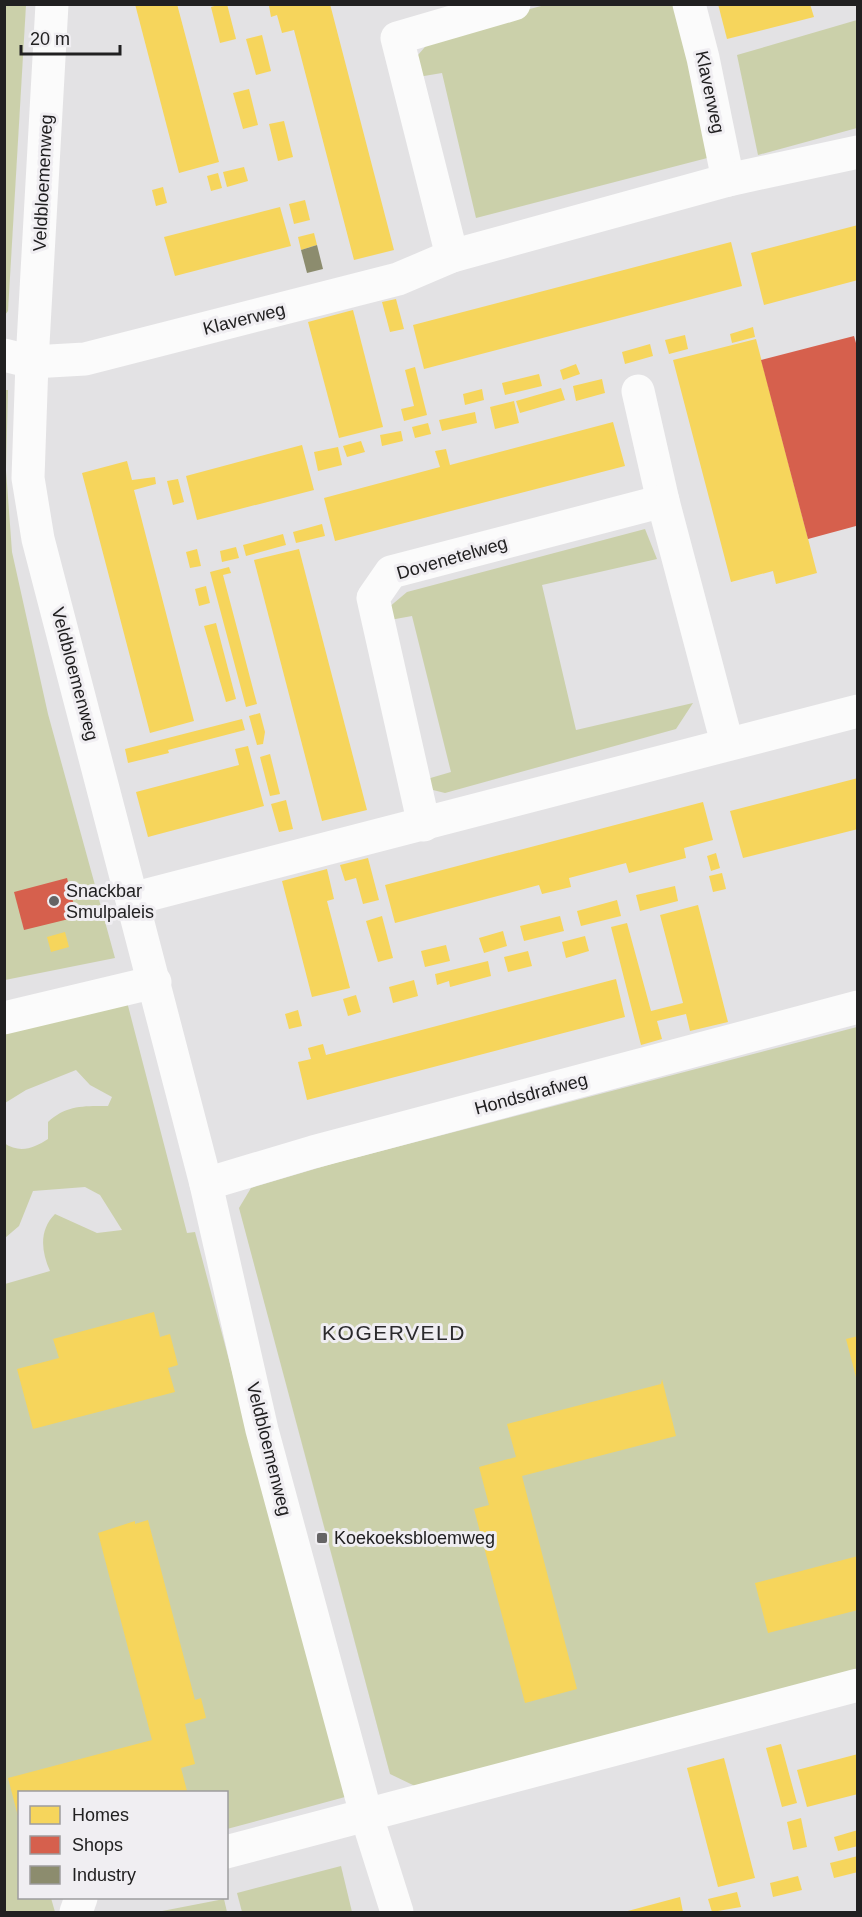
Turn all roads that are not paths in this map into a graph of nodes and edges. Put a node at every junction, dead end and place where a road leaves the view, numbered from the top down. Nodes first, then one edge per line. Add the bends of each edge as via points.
1 (52, 4) edge
2 (514, 4) edge
3 (689, 4) edge
4 (858, 152) edge
5 (728, 180) junction
6 (452, 256) junction
7 (18, 359) edge
8 (638, 391) dead end
9 (663, 501) junction
10 (858, 711) edge
11 (727, 743) junction
12 (424, 825) junction
13 (132, 898) junction
14 (154, 982) junction
15 (858, 1007) edge
16 (4, 1018) edge
17 (206, 1184) junction
18 (858, 1685) edge
19 (366, 1814) junction
20 (228, 1851) edge
21 (397, 1912) edge

1 - 7 street, Veldbloemenweg
2 - 6 street via 397,38
3 - 5 street, Klaverweg
4 - 5 street, Klaverweg
5 - 6 street, Klaverweg
6 - 7 street, Klaverweg via 398,279 85,359
7 - 13 street, Veldbloemenweg via 28,478 38,539
8 - 9 street
9 - 11 street
9 - 12 street, Dovenetelweg via 392,572 373,598
10 - 11 street
11 - 12 street
12 - 13 street
13 - 14 street, Veldbloemenweg
14 - 16 street
14 - 17 street, Veldbloemenweg
15 - 17 street, Hondsdrafweg
17 - 19 street, Veldbloemenweg via 262,1430
18 - 19 street
19 - 20 street
19 - 21 street, Veldbloemenweg

